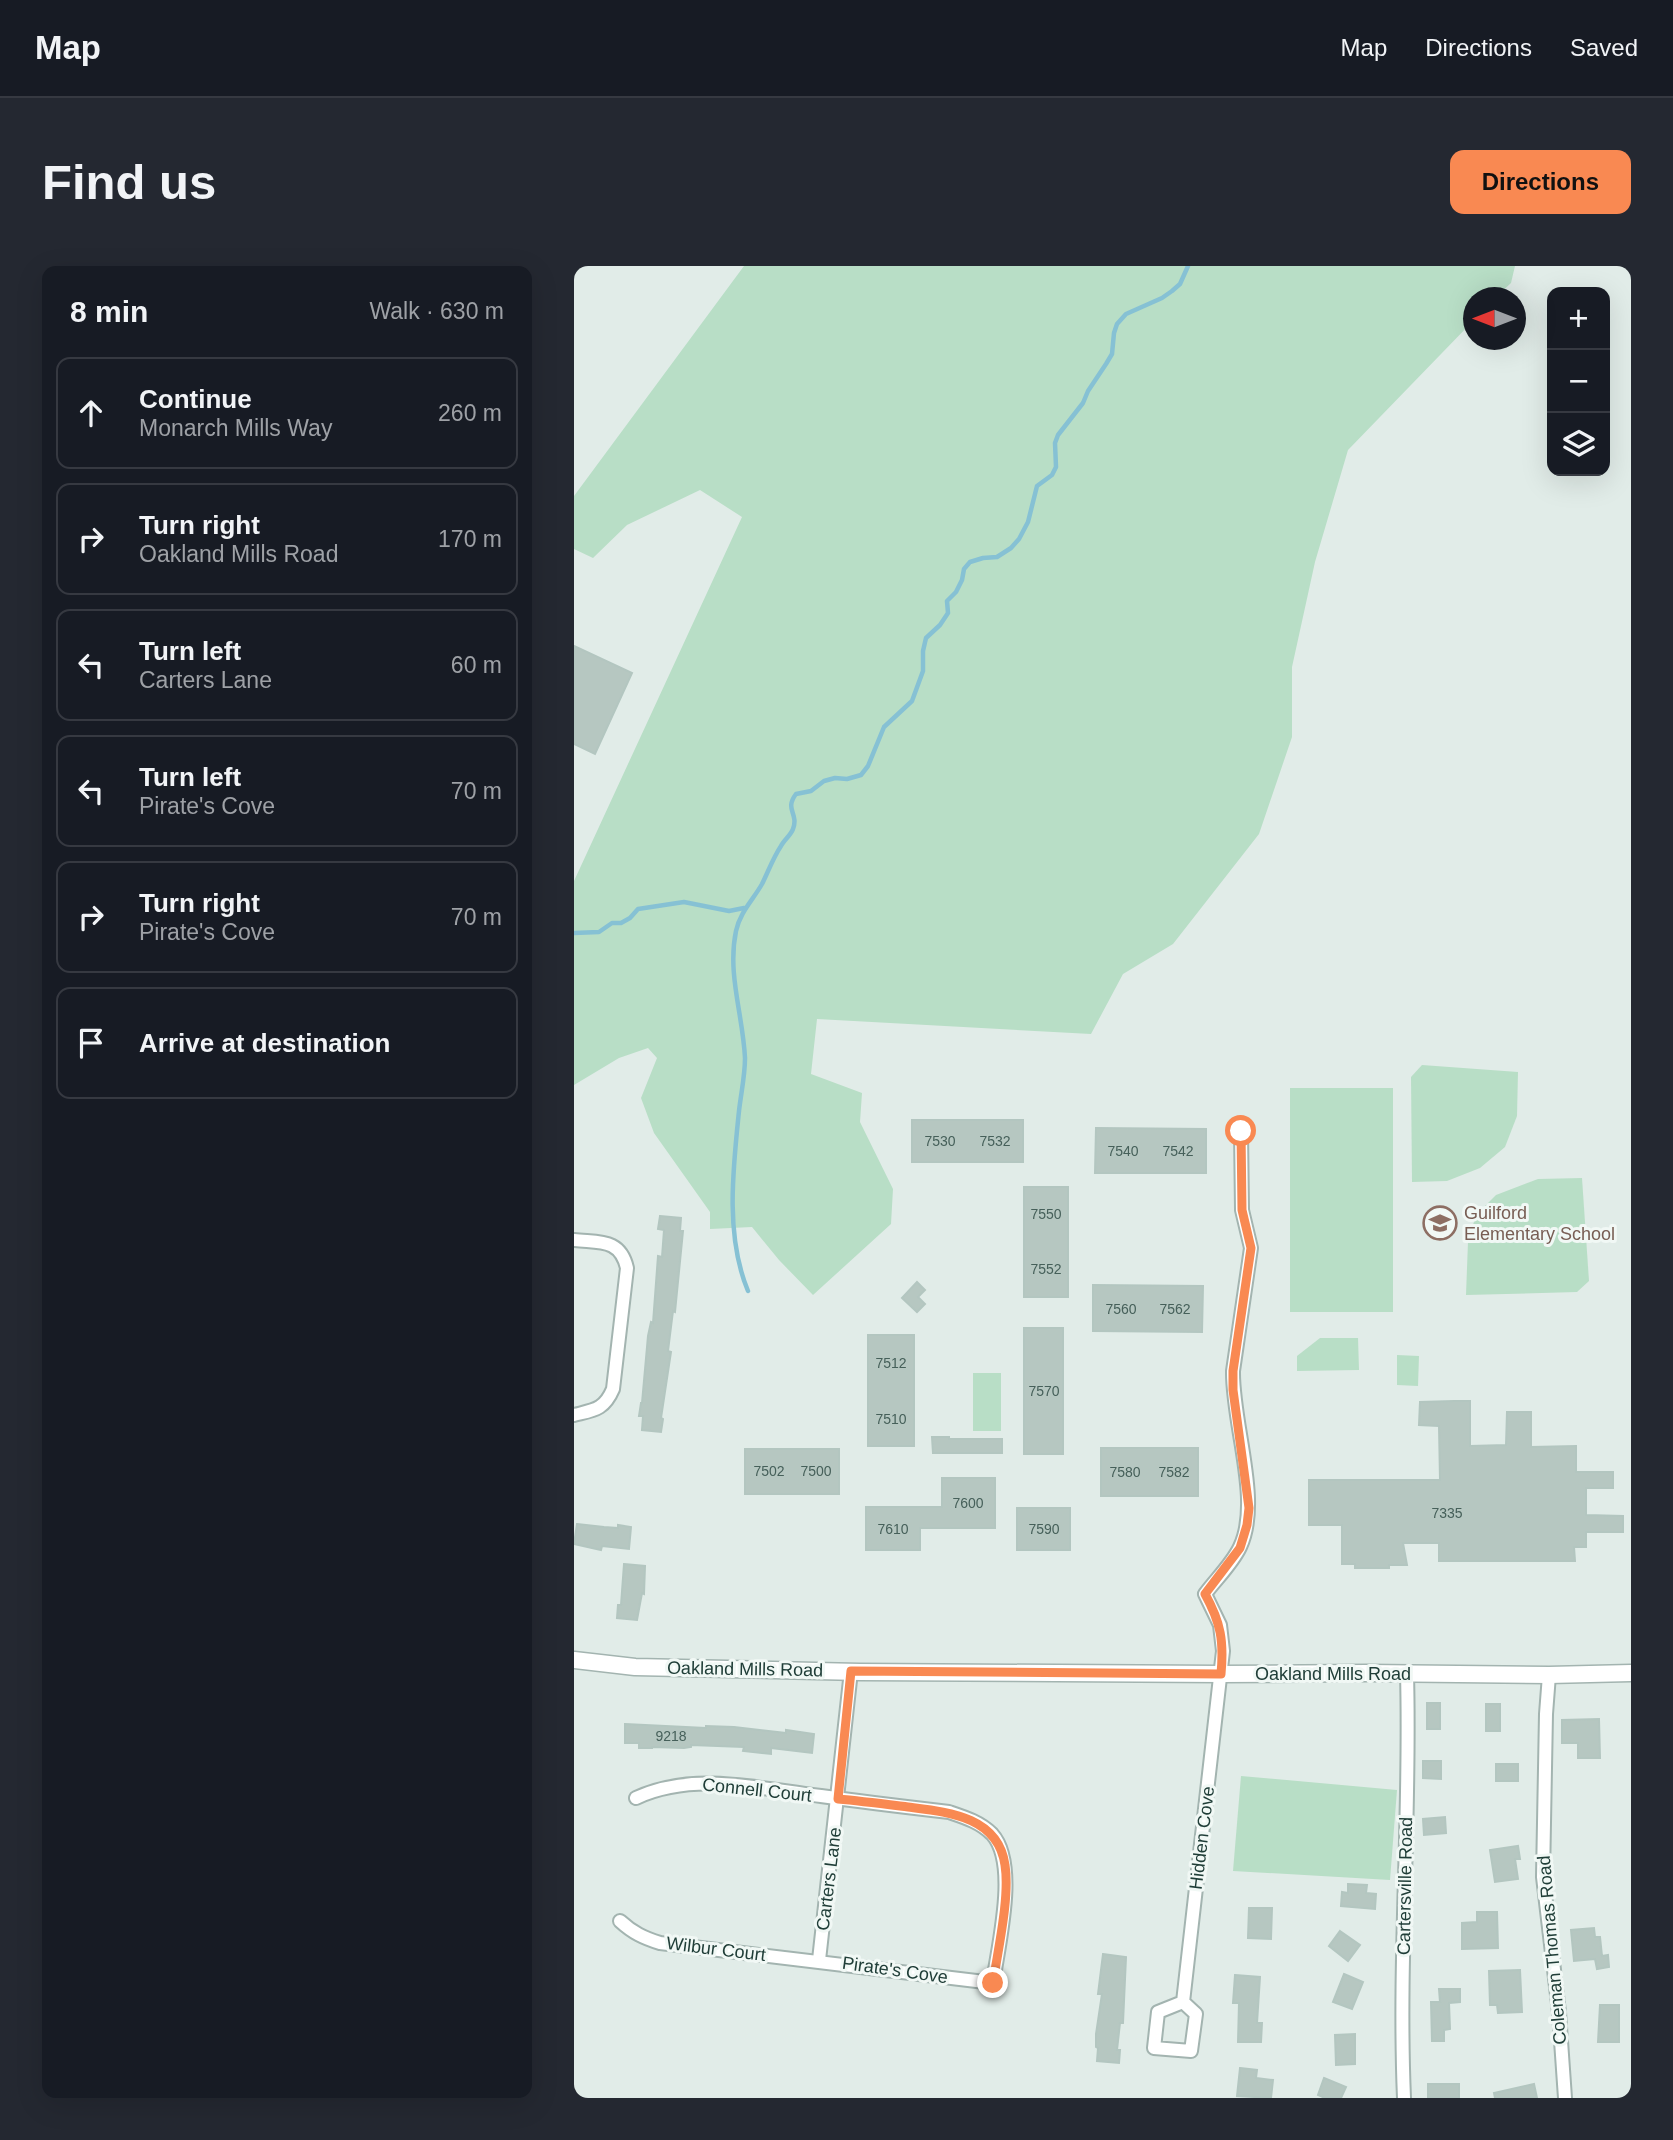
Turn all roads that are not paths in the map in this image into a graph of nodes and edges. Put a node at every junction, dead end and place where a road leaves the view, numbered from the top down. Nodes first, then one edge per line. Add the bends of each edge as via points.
1 (1241, 1131) dead end
2 (574, 1240) edge
3 (574, 1415) edge
4 (574, 1660) edge
5 (851, 1671) junction
6 (1631, 1673) edge
7 (1221, 1674) junction
8 (1407, 1674) junction
9 (1549, 1675) junction
10 (636, 1798) dead end
11 (838, 1799) junction
12 (620, 1920) dead end
13 (819, 1960) junction
14 (1183, 2002) junction
15 (1405, 2098) edge
16 (1565, 2098) edge

1 - 7 street, Hidden Cove via 1242,1210 1251,1248 1233,1390 1249,1508 1240,1548 1205,1594 1220,1625
2 - 3 street via 610,1244 619,1249 626,1268 613,1389 604,1405
4 - 5 street, Oakland Mills Road via 635,1667
5 - 7 street, Oakland Mills Road
5 - 11 street, Carters Lane
6 - 9 street, Oakland Mills Road
7 - 8 street, Oakland Mills Road
7 - 14 street, Hidden Cove
8 - 9 street, Oakland Mills Road
8 - 15 street, Cartersville Road
9 - 16 street, Coleman Thomas Road via 1543,1877
10 - 11 street, Connell Court via 653,1790 697,1783
11 - 13 street, Carters Lane
11 - 13 street, Pirate's Cove via 949,1812 980,1824 1000,1846 1006,1888 993,1983
12 - 13 street, Wilbur Court via 632,1932 660,1943
14 - 14 street, Hidden Cove via 1196,2014 1191,2051 1154,2048 1158,2012

